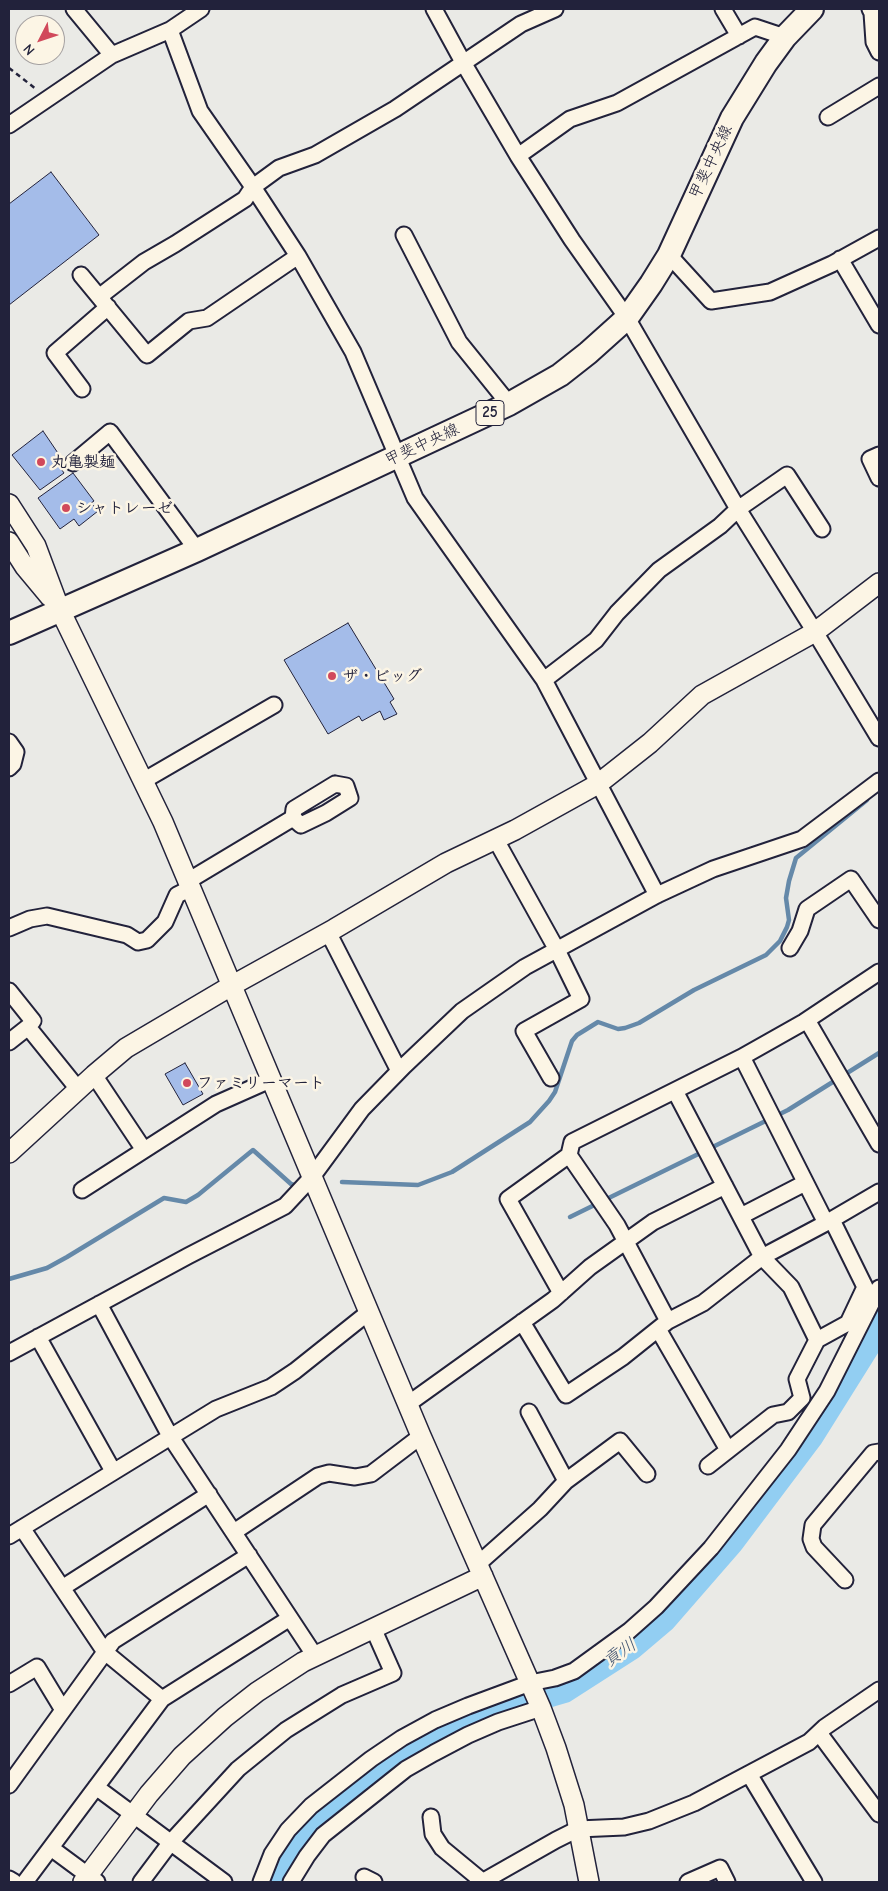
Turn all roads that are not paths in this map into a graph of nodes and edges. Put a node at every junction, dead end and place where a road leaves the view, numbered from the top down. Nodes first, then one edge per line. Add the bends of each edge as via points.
1 (74, 9) edge
2 (201, 9) edge
3 (434, 9) edge
4 (555, 9) edge
5 (723, 9) edge
6 (812, 9) edge
7 (870, 9) edge
8 (170, 30) junction
9 (739, 36) junction
10 (785, 36) junction
11 (879, 52) edge
12 (112, 55) junction
13 (464, 64) junction
14 (879, 86) edge
15 (828, 118) dead end
16 (9, 125) edge
17 (518, 156) junction
18 (254, 187) junction
19 (404, 235) dead end
20 (879, 238) edge
21 (669, 255) junction
22 (298, 256) junction
23 (840, 259) junction
24 (81, 274) dead end
25 (104, 302) junction
26 (627, 318) junction
27 (879, 326) edge
28 (82, 389) dead end
29 (509, 404) junction
30 (879, 455) edge
31 (397, 456) junction
32 (73, 463) dead end
33 (879, 478) edge
34 (9, 504) edge
35 (738, 509) junction
36 (822, 529) dead end
37 (9, 542) edge
38 (197, 550) junction
39 (879, 583) edge
40 (60, 610) junction
41 (815, 632) junction
42 (9, 633) edge
43 (544, 680) junction
44 (274, 705) dead end
45 (879, 738) edge
46 (9, 742) edge
47 (9, 768) edge
48 (879, 781) edge
49 (143, 782) junction
50 (598, 784) junction
51 (293, 818) dead end
52 (496, 840) junction
53 (190, 884) junction
54 (657, 895) junction
55 (879, 920) edge
56 (9, 928) edge
57 (328, 932) junction
58 (790, 948) dead end
59 (557, 950) junction
60 (879, 972) edge
61 (231, 986) junction
62 (9, 991) edge
63 (807, 1020) junction
64 (28, 1027) junction
65 (9, 1042) edge
66 (742, 1057) junction
67 (399, 1071) junction
68 (94, 1075) junction
69 (551, 1078) dead end
70 (270, 1080) junction
71 (78, 1089) junction
72 (674, 1091) junction
73 (879, 1144) edge
74 (144, 1150) junction
75 (9, 1153) edge
76 (569, 1155) junction
77 (312, 1177) junction
78 (805, 1183) junction
79 (725, 1186) junction
80 (82, 1190) dead end
81 (879, 1192) edge
82 (741, 1216) junction
83 (829, 1221) junction
84 (626, 1242) junction
85 (762, 1257) junction
86 (879, 1288) edge
87 (561, 1293) junction
88 (99, 1304) junction
89 (369, 1312) junction
90 (522, 1322) junction
91 (663, 1326) junction
92 (38, 1337) junction
93 (817, 1340) junction
94 (9, 1353) edge
95 (408, 1404) junction
96 (530, 1412) dead end
97 (170, 1436) junction
98 (421, 1436) junction
99 (728, 1450) junction
100 (879, 1452) edge
101 (708, 1466) dead end
102 (113, 1471) junction
103 (647, 1474) dead end
104 (566, 1482) junction
105 (209, 1494) junction
106 (22, 1528) junction
107 (234, 1532) junction
108 (9, 1536) edge
109 (249, 1555) junction
110 (480, 1570) junction
111 (845, 1580) dead end
112 (62, 1588) junction
113 (290, 1618) junction
114 (373, 1628) junction
115 (105, 1652) junction
116 (315, 1656) junction
117 (9, 1684) edge
118 (531, 1685) junction
119 (879, 1690) edge
120 (162, 1699) junction
121 (541, 1708) junction
122 (63, 1710) junction
123 (819, 1733) junction
124 (748, 1774) junction
125 (9, 1785) edge
126 (96, 1787) junction
127 (879, 1814) edge
128 (133, 1815) junction
129 (431, 1817) dead end
130 (578, 1829) junction
131 (171, 1842) junction
132 (50, 1848) junction
133 (9, 1879) edge
134 (89, 1880) edge
135 (14, 1882) edge
136 (25, 1882) edge
137 (141, 1882) edge
138 (224, 1882) edge
139 (262, 1882) edge
140 (291, 1882) edge
141 (482, 1882) edge
142 (589, 1882) edge
143 (688, 1882) edge
144 (727, 1882) edge
145 (814, 1882) edge

1 - 12 street
2 - 8 street
3 - 13 street
4 - 13 street via 521,24
5 - 9 street
6 - 10 main road, 甲斐中央線 / 25
7 - 11 street via 874,42
8 - 12 street
8 - 18 street via 200,111
9 - 10 street via 755,27
9 - 17 street via 617,103 570,119
10 - 21 main road, 甲斐中央線 / 25 via 732,118
12 - 16 street
13 - 17 street
13 - 18 street via 315,156 279,168
14 - 15 street
17 - 26 street
18 - 22 street
18 - 25 street via 245,199 144,262
19 - 29 street via 459,342
20 - 23 street
21 - 23 street via 711,300 770,292
21 - 26 main road, 甲斐中央線 / 25
22 - 25 street via 208,318 190,321 146,355
22 - 31 street via 352,352
23 - 27 street
24 - 25 street
25 - 28 street via 55,353
26 - 29 main road, 甲斐中央線 / 25 via 560,375
26 - 35 street
29 - 31 main road, 甲斐中央線 / 25
30 - 33 street via 870,459
31 - 38 main road, 甲斐中央線 / 25
31 - 43 street via 415,498
32 - 38 street via 110,432
34 - 40 street via 36,546
35 - 36 street via 787,475
35 - 41 street
35 - 43 street via 659,570 596,640
37 - 40 street
38 - 40 main road, 甲斐中央線 / 25
39 - 41 street
40 - 42 main road, 甲斐中央線 / 25
40 - 49 street
41 - 45 street
41 - 50 street via 702,695 650,744
43 - 50 street
44 - 49 street
46 - 47 street via 16,752
48 - 54 street via 802,840 713,869
49 - 53 street
50 - 52 street
50 - 54 street
51 - 53 street
52 - 57 street via 446,864
52 - 59 street
53 - 56 street via 177,895 165,922 147,940 138,942 127,935 48,916
53 - 61 street
54 - 59 street
55 - 58 street via 851,879 807,909
57 - 61 street
57 - 67 street
59 - 67 street via 525,967 462,1010
59 - 69 street via 582,999 524,1031
60 - 63 street
61 - 68 street via 126,1048
61 - 70 street
62 - 64 street via 33,1021
63 - 66 street
63 - 73 street
64 - 65 street
64 - 71 street
66 - 72 street
66 - 78 street
67 - 77 street via 362,1109
68 - 71 street
68 - 74 street
70 - 74 street via 216,1104
70 - 77 street
71 - 75 street
72 - 76 street via 572,1142
72 - 79 street
74 - 80 street
76 - 84 street
76 - 87 street via 508,1198
77 - 88 street via 285,1206
77 - 89 street
78 - 82 street
78 - 83 street
79 - 82 street
79 - 84 street via 654,1222
81 - 83 street
82 - 85 street
83 - 85 street
83 - 93 street via 865,1287 848,1323
84 - 87 street via 590,1266
84 - 91 street
85 - 91 street via 703,1303
85 - 93 street via 791,1287
86 - 118 street via 807,1423 712,1548 629,1631 574,1671
87 - 90 street
88 - 92 street
88 - 97 street
89 - 95 street
89 - 97 street via 271,1387 216,1409
90 - 91 street via 566,1395
90 - 95 street
91 - 99 street
92 - 94 street
92 - 102 street
93 - 99 street via 797,1379 802,1398 788,1412 773,1415
95 - 98 street
96 - 104 street
97 - 102 street
97 - 105 street
98 - 107 street via 371,1474 355,1477 329,1473 318,1476
98 - 110 street
99 - 101 street
100 - 111 street via 873,1453 813,1525 811,1539 814,1547
102 - 106 street
103 - 104 street via 620,1441
104 - 110 street
105 - 107 street
105 - 112 street
106 - 108 street
106 - 112 street
107 - 109 street
109 - 113 street
109 - 115 street via 113,1641
110 - 114 street
110 - 118 street
112 - 115 street
113 - 116 street
113 - 120 street
114 - 116 street
114 - 131 street via 392,1673 342,1695 286,1730 238,1769
115 - 120 street
115 - 122 street
116 - 128 street via 225,1717 182,1756
117 - 122 street via 37,1667
118 - 121 street
118 - 139 street via 435,1720 371,1759 311,1806 288,1830 272,1854
119 - 123 street
120 - 126 street
121 - 130 street via 574,1805
121 - 140 street via 468,1735 406,1770 323,1835
122 - 125 street
123 - 124 street via 809,1742
123 - 127 street
124 - 130 street via 694,1803 649,1821 624,1827
124 - 145 street
126 - 128 street
126 - 132 street
128 - 131 street
128 - 134 street
129 - 141 street via 433,1834 442,1848
130 - 141 street
130 - 142 street
131 - 137 street
131 - 138 street
132 - 134 street
132 - 136 street
133 - 135 street
143 - 144 street via 720,1868

